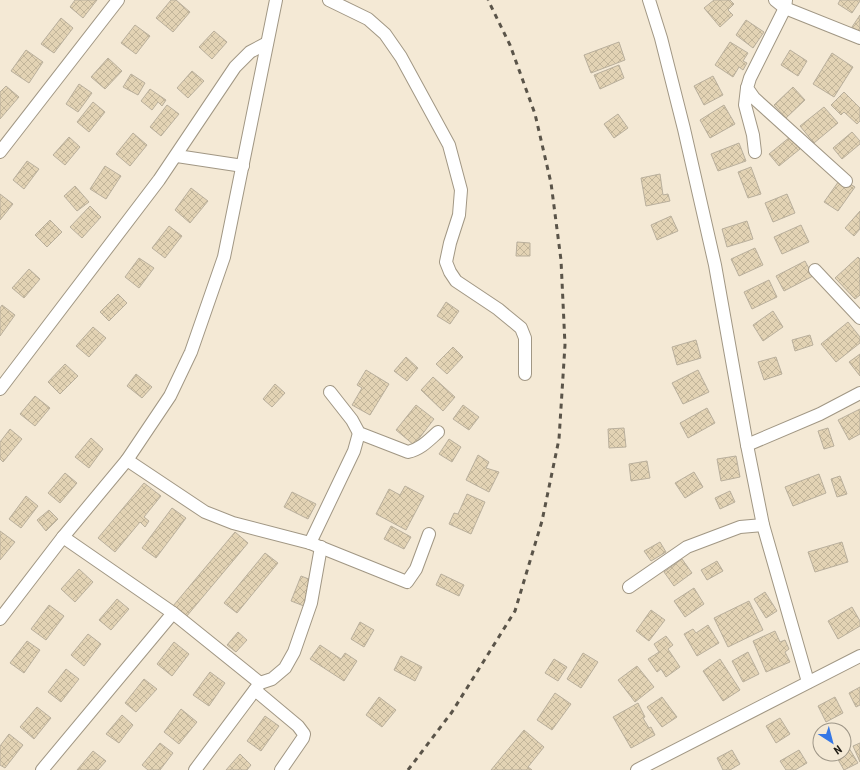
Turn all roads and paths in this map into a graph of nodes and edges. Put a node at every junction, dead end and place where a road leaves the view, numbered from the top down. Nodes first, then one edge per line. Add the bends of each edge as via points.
1 (118, 0) edge
2 (276, 0) edge
3 (330, 0) edge
4 (649, 0) edge
5 (775, 0) edge
6 (785, 4) edge
7 (860, 38) edge
8 (267, 43) junction
9 (747, 88) junction
10 (0, 152) edge
11 (755, 152) dead end
12 (177, 156) junction
13 (243, 166) junction
14 (846, 181) dead end
15 (815, 270) dead end
16 (860, 318) edge
17 (525, 374) dead end
18 (0, 389) edge
19 (330, 392) dead end
20 (860, 393) edge
21 (438, 432) dead end
22 (359, 433) junction
23 (747, 445) junction
24 (128, 460) junction
25 (763, 525) junction
26 (429, 534) dead end
27 (63, 537) junction
28 (316, 545) junction
29 (629, 588) dead end
30 (173, 612) junction
31 (0, 619) edge
32 (860, 656) edge
33 (808, 682) junction
34 (258, 687) junction
35 (42, 770) edge
36 (195, 770) edge
37 (281, 770) edge
38 (637, 770) edge

1 - 10 street
2 - 8 street
3 - 17 street via 368,19 385,34 401,57 449,145 461,190 459,215 446,262 456,281 521,328 525,338
4 - 23 street via 684,129 715,265
5 - 6 street
6 - 7 street
6 - 9 street
8 - 12 street via 250,52 235,67
8 - 13 street
9 - 11 street via 745,105
9 - 14 street via 754,98
12 - 13 street
12 - 18 street
13 - 24 street via 224,257 191,352 170,396
15 - 16 street
19 - 22 street
20 - 23 street via 820,414
21 - 22 street via 416,450 408,452
22 - 28 street
23 - 25 street
24 - 27 street
24 - 28 street via 205,512 233,523
25 - 29 street via 740,527 687,547
25 - 33 street
26 - 28 street via 416,568 407,582
27 - 30 street
27 - 31 street
28 - 34 street via 311,603 294,652 285,668
30 - 34 street
30 - 35 street
32 - 33 street
33 - 38 street
34 - 36 street
34 - 37 street via 304,734

